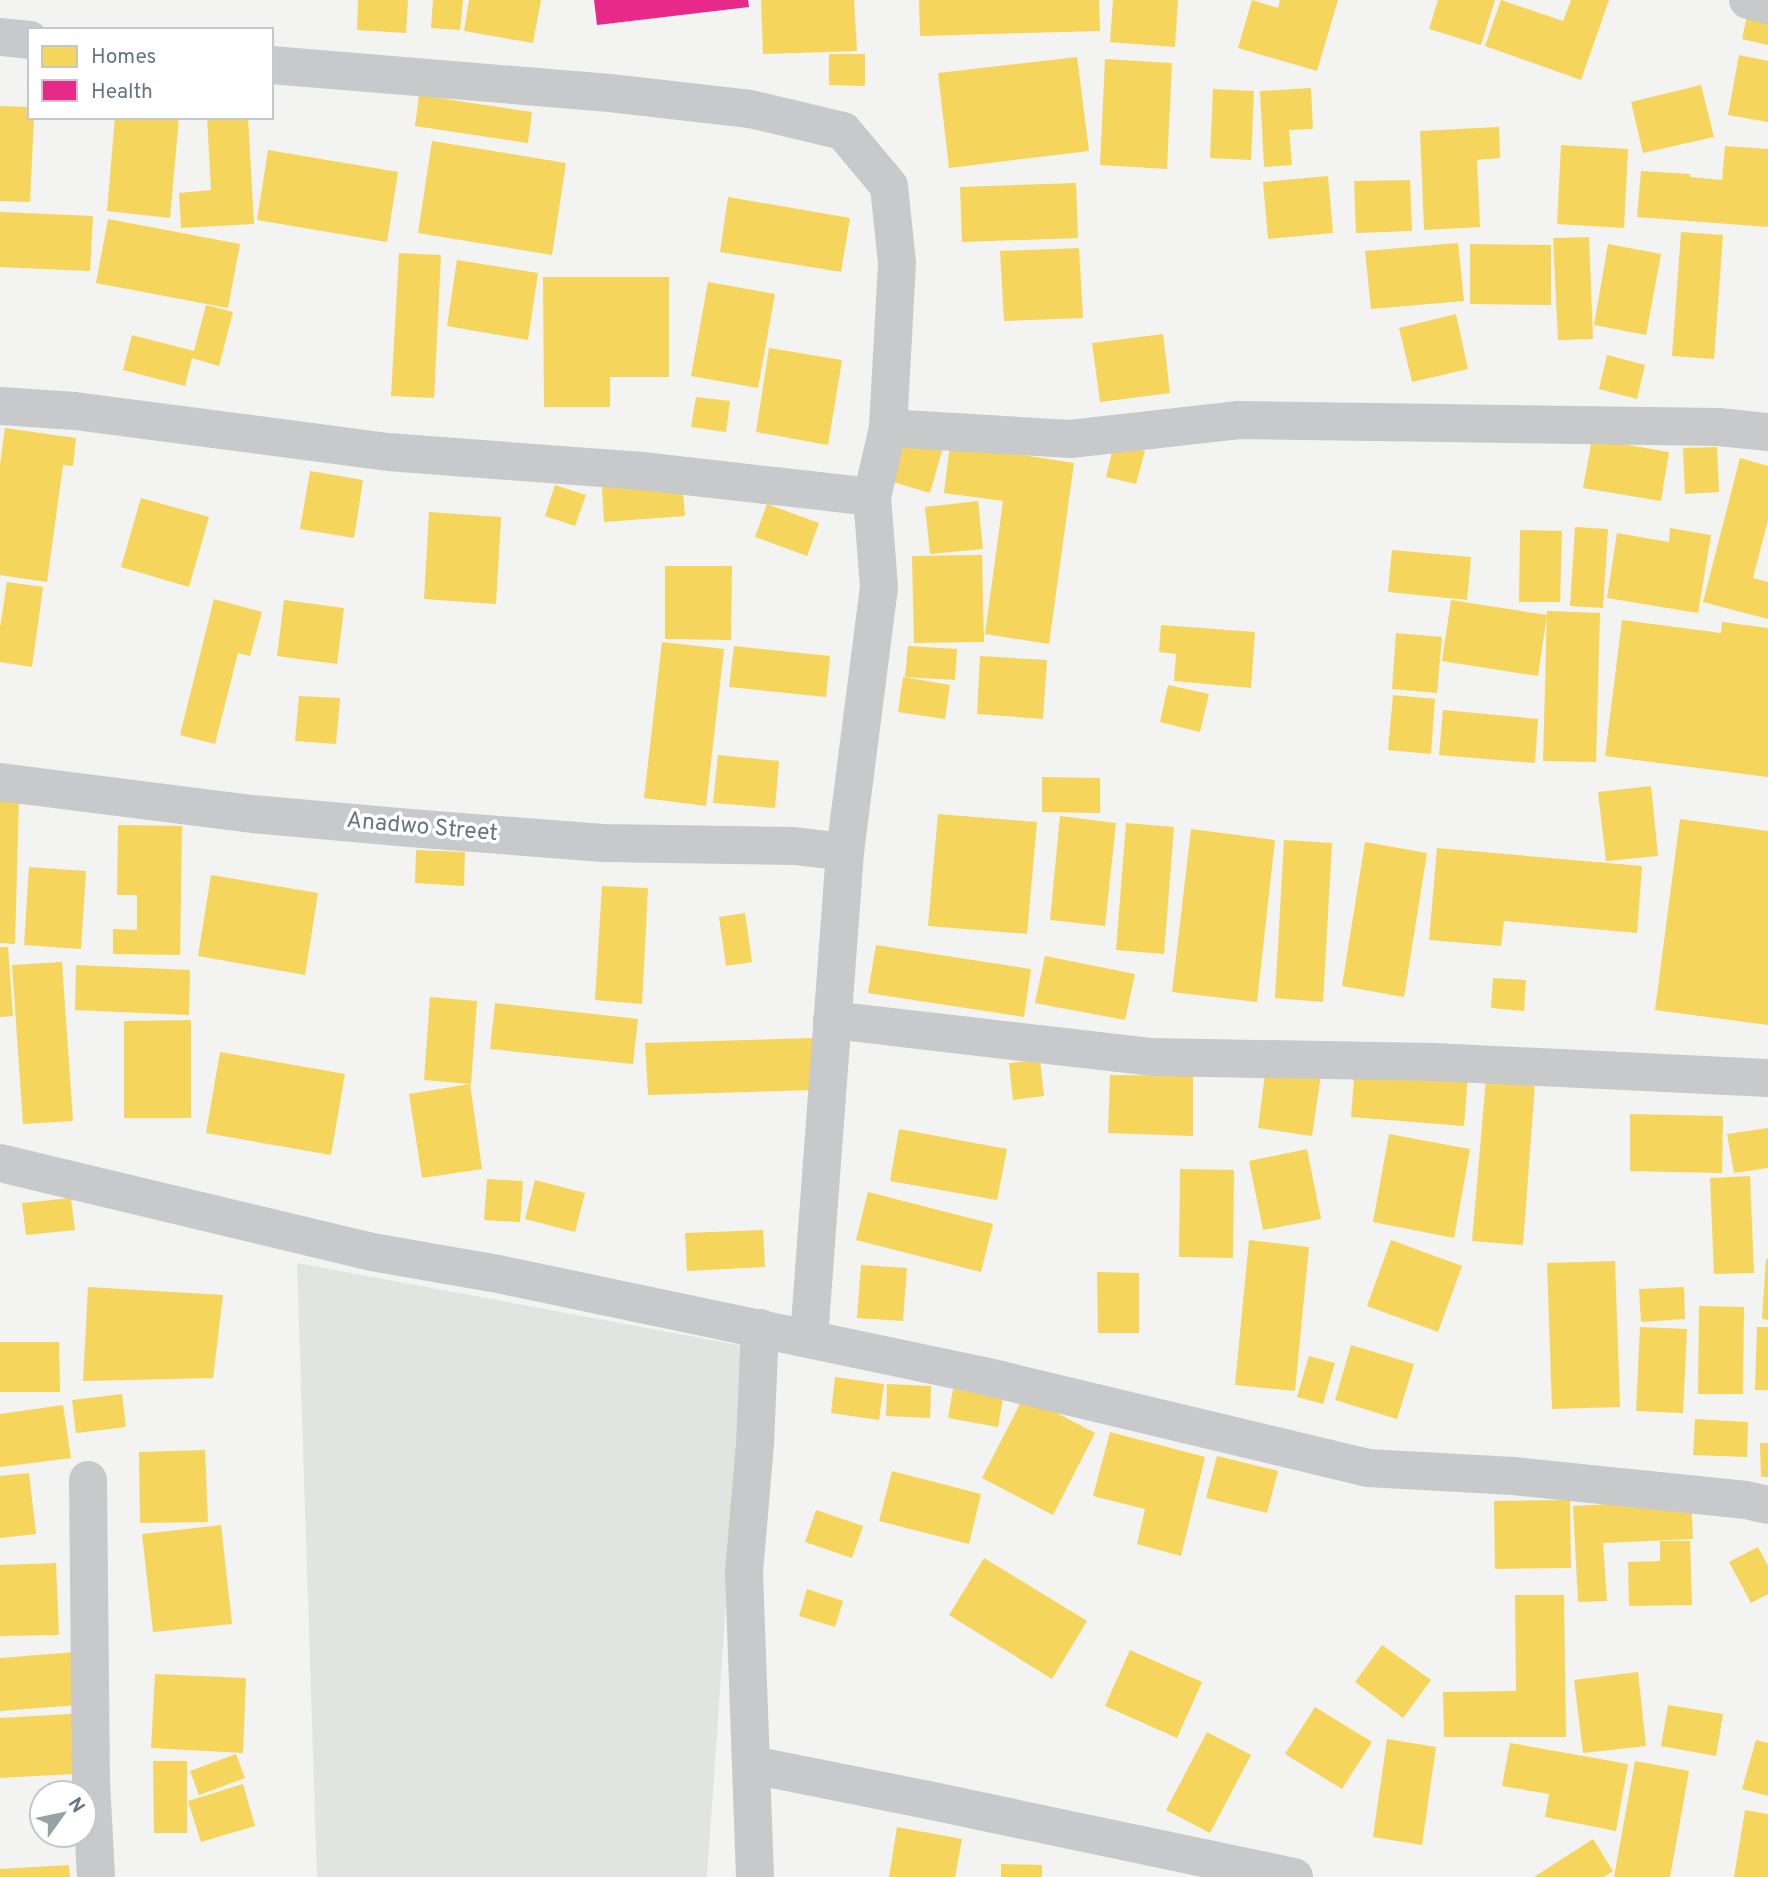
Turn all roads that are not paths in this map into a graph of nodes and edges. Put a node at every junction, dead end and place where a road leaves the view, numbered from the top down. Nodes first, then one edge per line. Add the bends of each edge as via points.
1 (1748, 0) edge
2 (1768, 5) edge
3 (0, 37) edge
4 (28, 40) edge
5 (273, 65) edge
6 (0, 406) edge
7 (888, 428) junction
8 (1768, 432) edge
9 (872, 497) junction
10 (0, 782) edge
11 (845, 852) junction
12 (832, 1020) junction
13 (1768, 1078) edge
14 (0, 1163) edge
15 (760, 1328) junction
16 (808, 1338) junction
17 (88, 1480) dead end
18 (1768, 1505) edge
19 (752, 1765) junction
20 (96, 1877) edge
21 (755, 1877) edge
22 (1294, 1877) edge

1 - 2 street
3 - 4 street
5 - 7 street via 751,109 843,131 889,186 897,263
6 - 9 street via 75,411 388,452 642,471
7 - 8 street via 1070,439 1239,420 1705,427
7 - 9 street
9 - 11 street via 880,586
10 - 11 street, Anadwo Street via 253,814 452,831 603,843 794,846
11 - 12 street
12 - 13 street via 1152,1057 1433,1062
12 - 16 street
14 - 15 street via 372,1252
15 - 16 street
15 - 19 street via 744,1572
16 - 18 street via 1368,1468 1513,1476
17 - 20 street
19 - 21 street
19 - 22 street

